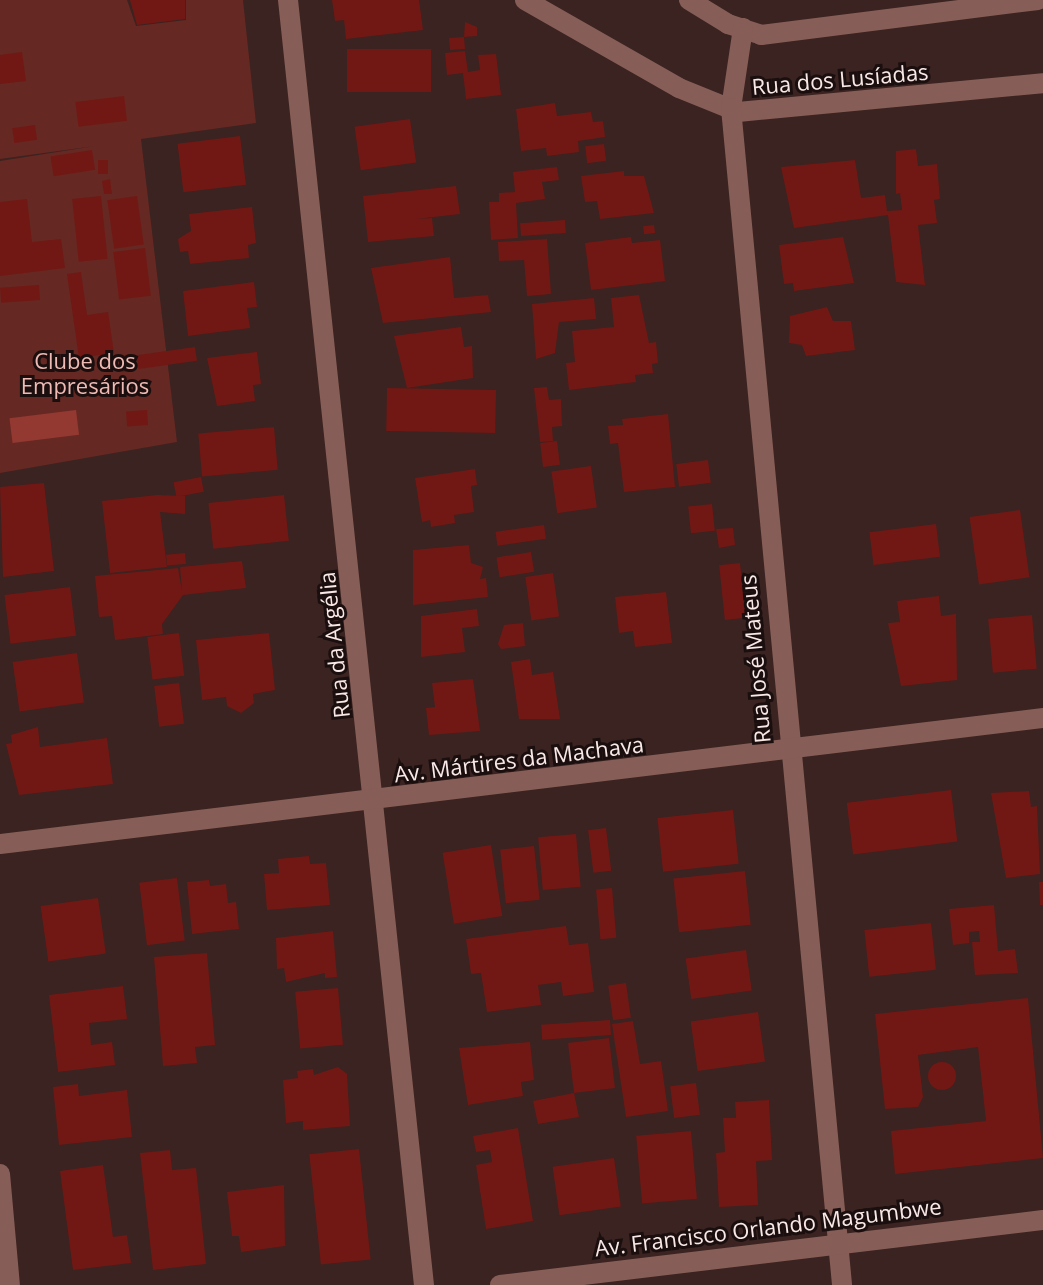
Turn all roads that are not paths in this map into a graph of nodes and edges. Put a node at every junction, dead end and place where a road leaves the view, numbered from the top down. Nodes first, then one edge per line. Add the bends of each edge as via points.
1 (288, 0) edge
2 (517, 0) edge
3 (525, 0) edge
4 (689, 0) edge
5 (705, 0) edge
6 (964, 0) edge
7 (1038, 0) edge
8 (744, 29) junction
9 (1043, 83) edge
10 (705, 100) junction
11 (735, 110) junction
12 (1043, 718) edge
13 (788, 752) junction
14 (376, 799) junction
15 (0, 844) edge
16 (0, 1174) edge
17 (1043, 1220) edge
18 (836, 1242) junction
19 (10, 1285) edge
20 (424, 1285) edge
21 (500, 1285) edge
22 (842, 1285) edge

1 - 14 street, Rua da Argélia
2 - 10 street via 688,99
3 - 10 street, Rua dos Lusíadas
4 - 8 street
5 - 8 street
6 - 8 street
7 - 8 street
8 - 11 street, Rua José Mateus
9 - 11 street, Rua dos Lusíadas
10 - 11 street, Rua dos Lusíadas
11 - 13 street, Rua José Mateus
12 - 13 street, Av. Mártires da Machava
13 - 14 street, Av. Mártires da Machava
13 - 18 street, Rua José Mateus
14 - 15 street, Av. Mártires da Machava
14 - 20 street, Rua da Argélia
16 - 19 street
17 - 18 street, Av. Francisco Orlando Magumbwe
18 - 21 street, Av. Francisco Orlando Magumbwe
18 - 22 street, Rua José Mateus

